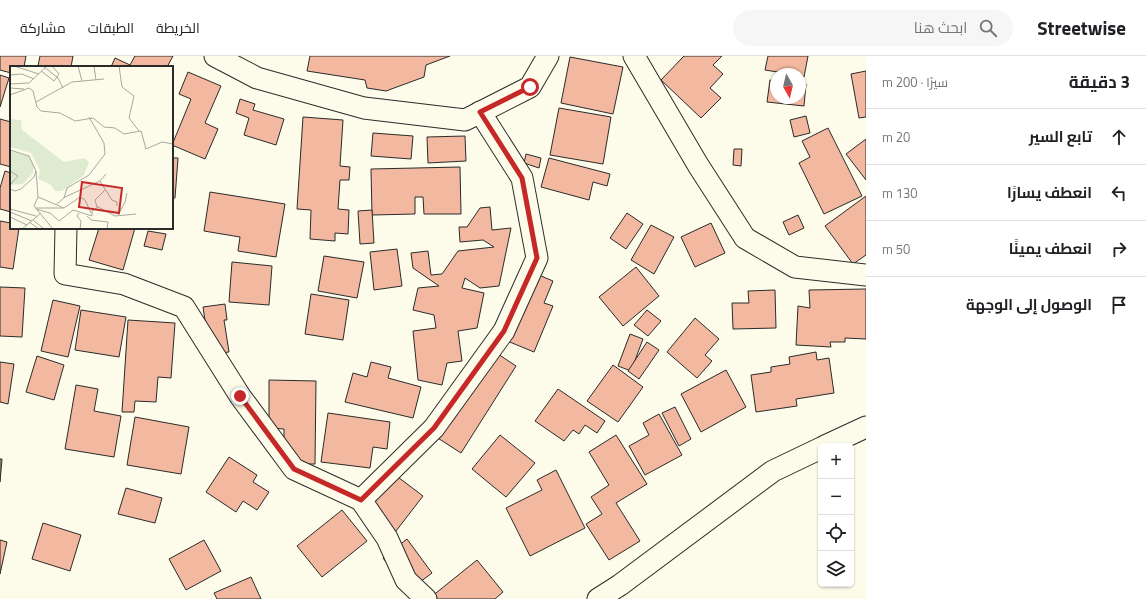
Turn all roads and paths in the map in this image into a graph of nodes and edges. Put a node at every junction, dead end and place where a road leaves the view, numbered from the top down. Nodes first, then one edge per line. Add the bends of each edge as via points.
1 (215, 56) edge
2 (548, 56) edge
3 (634, 56) edge
4 (480, 112) junction
5 (66, 229) edge
6 (866, 275) edge
7 (866, 427) edge
8 (831, 443) edge
9 (818, 449) edge
10 (361, 500) junction
11 (426, 599) edge
12 (598, 599) edge

1 - 4 street via 257,78 364,108 465,120
2 - 4 street via 530,87
3 - 6 street via 744,238 795,267
4 - 10 street via 522,178 537,258 504,331 434,428
5 - 10 street via 66,274 124,284 184,307 240,396 294,469
7 - 8 street
9 - 12 street via 772,471
10 - 11 street via 387,538 406,580

